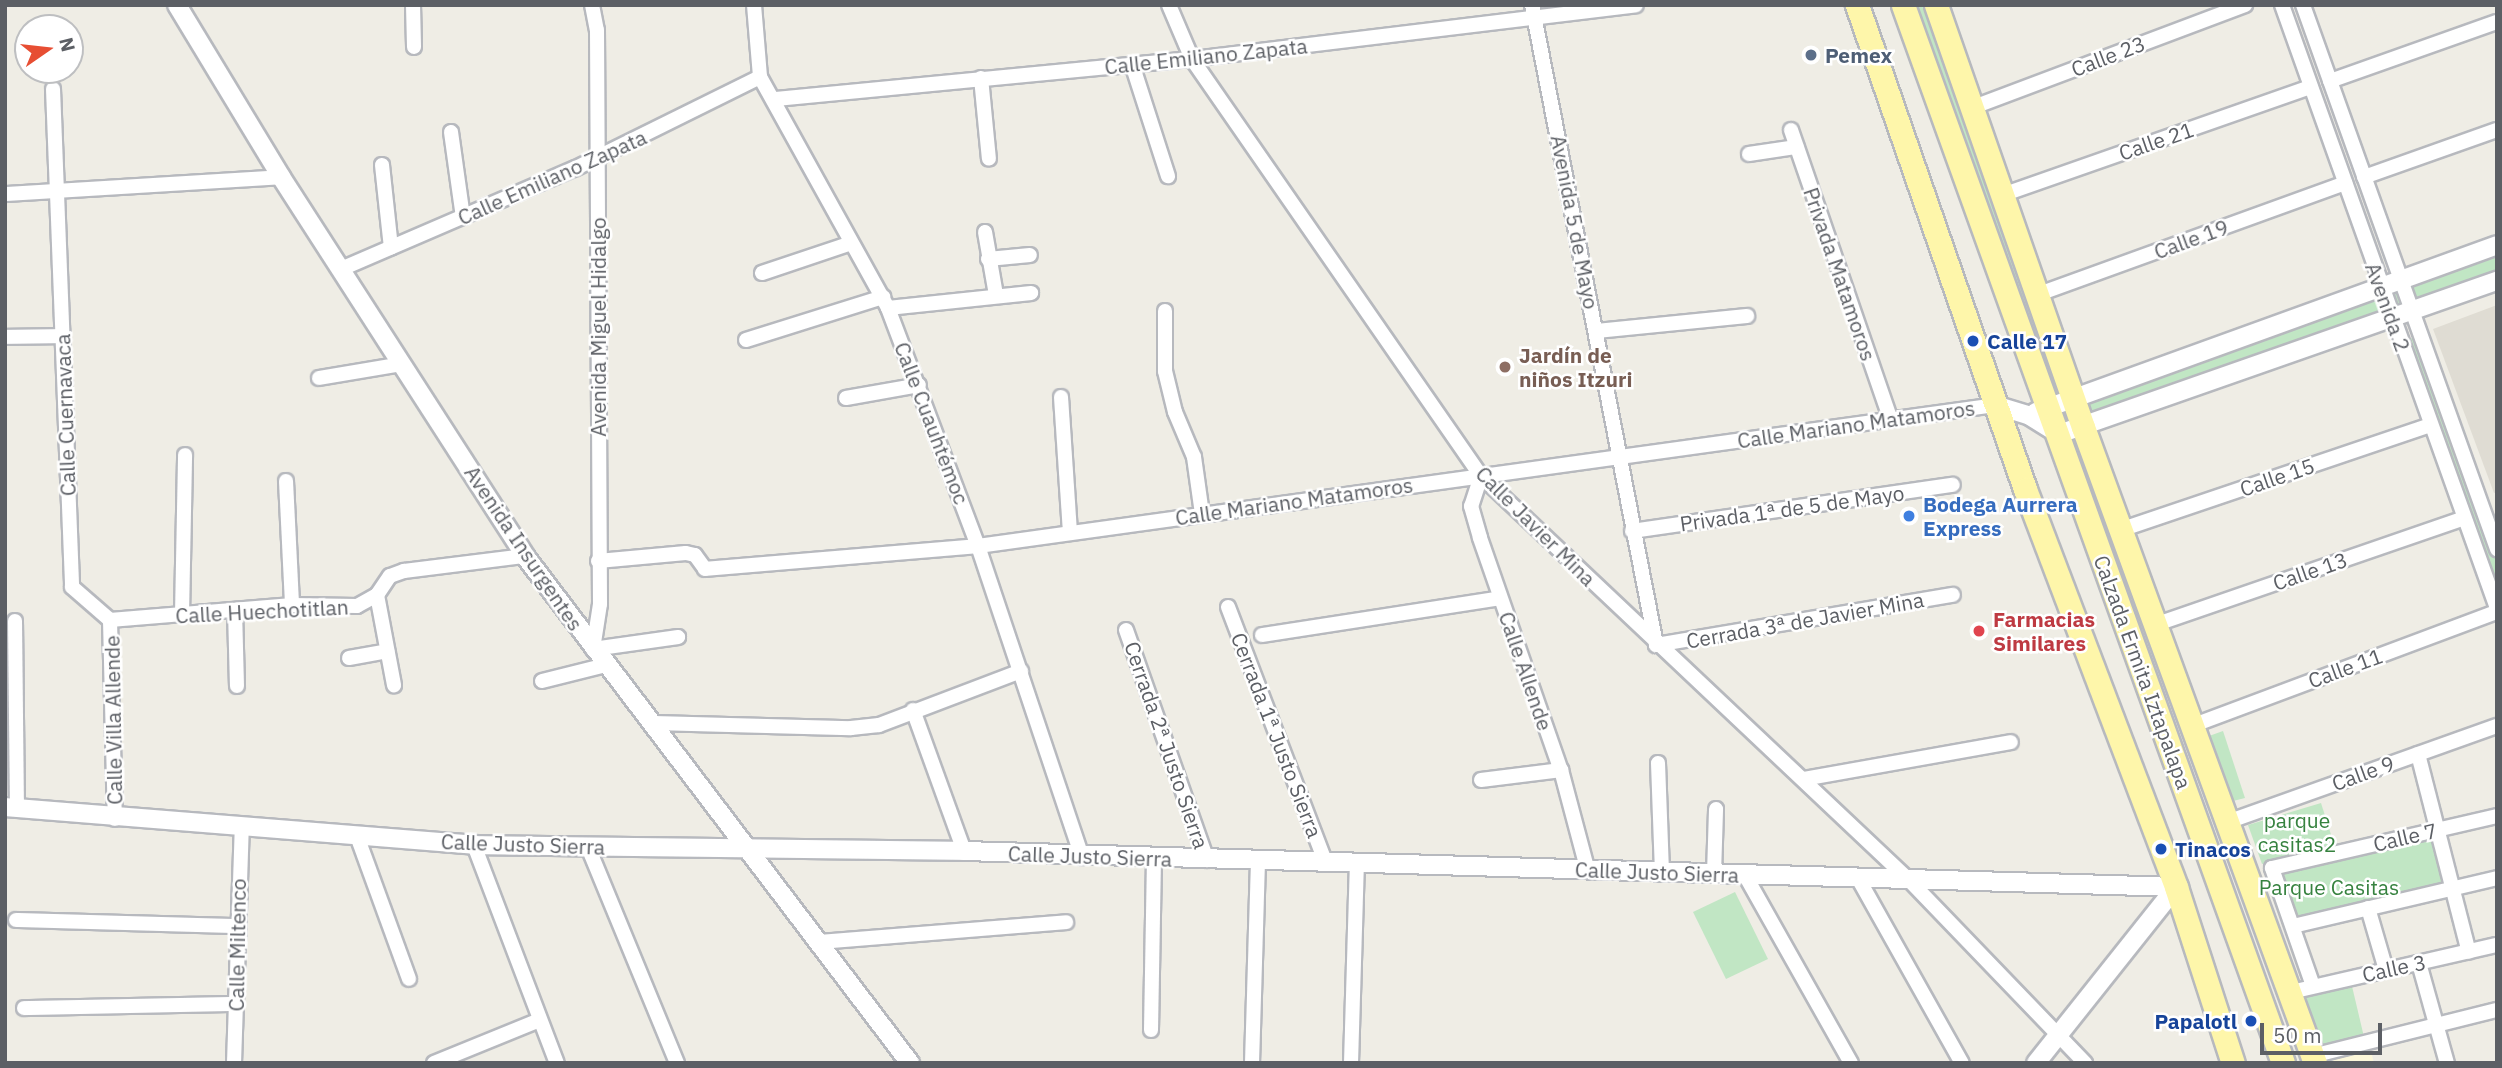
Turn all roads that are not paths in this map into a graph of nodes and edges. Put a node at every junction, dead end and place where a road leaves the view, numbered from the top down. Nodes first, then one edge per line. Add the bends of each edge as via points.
1 (177, 5) edge
2 (414, 5) edge
3 (592, 5) edge
4 (754, 5) edge
5 (1169, 5) edge
6 (1636, 5) edge
7 (1857, 5) edge
8 (1903, 5) edge
9 (1936, 5) edge
10 (2245, 5) edge
11 (2282, 5) edge
12 (2303, 5) edge
13 (1534, 11) edge
14 (2497, 22) edge
15 (415, 47) dead end
16 (1192, 59) junction
17 (1132, 64) junction
18 (760, 77) junction
19 (981, 78) junction
20 (2330, 81) junction
21 (2311, 87) junction
22 (53, 89) dead end
23 (775, 99) junction
24 (1972, 108) junction
25 (1791, 130) dead end
26 (2497, 130) edge
27 (451, 132) dead end
28 (1796, 147) junction
29 (1749, 154) dead end
30 (597, 158) junction
31 (989, 159) dead end
32 (382, 165) dead end
33 (1168, 176) dead end
34 (281, 177) junction
35 (2364, 177) junction
36 (2345, 183) junction
37 (56, 192) junction
38 (5, 194) edge
39 (2002, 195) junction
40 (463, 218) junction
41 (985, 232) dead end
42 (851, 243) junction
43 (2497, 245) edge
44 (391, 248) junction
45 (1030, 255) dead end
46 (988, 259) junction
47 (341, 269) junction
48 (762, 272) dead end
49 (2401, 280) junction
50 (2497, 281) edge
51 (2380, 287) junction
52 (1031, 293) dead end
53 (996, 295) junction
54 (2036, 295) junction
55 (885, 302) junction
56 (1165, 311) dead end
57 (2412, 312) junction
58 (1747, 316) dead end
59 (2391, 319) junction
60 (1596, 331) junction
61 (62, 336) junction
62 (5, 337) edge
63 (746, 340) dead end
64 (402, 364) junction
65 (319, 378) dead end
66 (919, 385) junction
67 (2072, 396) junction
68 (1061, 397) dead end
69 (846, 398) dead end
70 (1995, 405) junction
71 (2039, 410) junction
72 (1891, 418) junction
73 (2431, 425) junction
74 (2083, 427) junction
75 (2059, 434) junction
76 (185, 455) dead end
77 (1620, 457) junction
78 (1481, 476) junction
79 (286, 481) dead end
80 (1953, 485) dead end
81 (1202, 513) junction
82 (2464, 518) junction
83 (2123, 529) junction
84 (1070, 531) junction
85 (1632, 531) junction
86 (978, 546) junction
87 (2497, 549) edge
88 (525, 556) junction
89 (598, 561) junction
90 (377, 595) junction
91 (1953, 595) dead end
92 (1500, 598) junction
93 (292, 606) junction
94 (1228, 607) dead end
95 (235, 610) junction
96 (2497, 610) edge
97 (182, 615) junction
98 (110, 620) junction
99 (15, 621) dead end
100 (2157, 624) junction
101 (1126, 630) dead end
102 (1262, 635) dead end
103 (678, 637) dead end
104 (1656, 645) junction
105 (593, 649) junction
106 (387, 651) junction
107 (349, 658) dead end
108 (606, 665) junction
109 (1021, 671) junction
110 (542, 681) dead end
111 (394, 685) dead end
112 (237, 686) dead end
113 (913, 710) junction
114 (654, 723) junction
115 (2194, 725) junction
116 (2497, 726) edge
117 (2011, 742) dead end
118 (2418, 754) junction
119 (1658, 763) dead end
120 (1561, 769) junction
121 (1804, 779) junction
122 (1481, 780) dead end
123 (11, 808) edge
124 (1716, 809) dead end
125 (2497, 816) edge
126 (115, 820) junction
127 (2230, 821) junction
128 (242, 828) junction
129 (2438, 830) junction
130 (357, 836) junction
131 (474, 845) junction
132 (588, 847) junction
133 (748, 847) junction
134 (964, 851) junction
135 (1082, 857) junction
136 (1154, 859) junction
137 (1207, 860) junction
138 (1258, 860) junction
139 (1326, 863) junction
140 (1357, 866) junction
141 (1587, 868) junction
142 (1662, 872) junction
143 (1714, 874) junction
144 (1745, 875) junction
145 (1858, 878) junction
146 (2497, 878) edge
147 (1909, 880) junction
148 (2176, 887) junction
149 (2454, 888) junction
150 (2368, 908) junction
151 (16, 920) dead end
152 (1066, 922) dead end
153 (235, 926) junction
154 (2293, 926) junction
155 (820, 942) junction
156 (2497, 945) edge
157 (2469, 951) junction
158 (2419, 963) junction
159 (2386, 970) junction
160 (409, 979) dead end
161 (2302, 989) junction
162 (236, 1004) junction
163 (24, 1008) dead end
164 (2497, 1010) edge
165 (540, 1020) junction
166 (2435, 1025) junction
167 (1151, 1030) dead end
168 (2059, 1034) junction
169 (2314, 1060) edge
170 (439, 1062) edge
171 (234, 1063) edge
172 (557, 1063) edge
173 (677, 1063) edge
174 (910, 1063) edge
175 (1252, 1063) edge
176 (1351, 1063) edge
177 (1851, 1063) edge
178 (1962, 1063) edge
179 (2036, 1063) edge
180 (2085, 1063) edge
181 (2233, 1063) edge
182 (2283, 1063) edge
183 (2447, 1063) edge

1 - 34 street, Avenida Insurgentes
2 - 15 street
3 - 30 street, Avenida Miguel Hidalgo via 597,30
4 - 18 street, Calle Cuauhtémoc
5 - 16 street, Calle Javier Mina
6 - 13 street, Calle Emiliano Zapata
7 - 70 main road
8 - 71 main road, Calzada Ermita Iztapalapa
9 - 24 main road, Calzada Ermita Iztapalapa
10 - 24 street, Calle 23
11 - 21 street, Avenida 2
12 - 20 street, Avenida 2
13 - 16 street, Calle Emiliano Zapata
13 - 60 street, Avenida 5 de Mayo
14 - 20 street
16 - 17 street, Calle Emiliano Zapata
16 - 78 street, Calle Javier Mina
17 - 19 street, Calle Emiliano Zapata
17 - 33 street
18 - 23 street, Calle Cuauhtémoc
18 - 30 street, Calle Emiliano Zapata
19 - 23 street, Calle Emiliano Zapata
19 - 31 street
20 - 35 street, Avenida 2
21 - 36 street, Avenida 2
21 - 39 street, Calle 21
22 - 37 street, Calle Cuernavaca
23 - 42 street, Calle Cuauhtémoc
24 - 39 main road, Calzada Ermita Iztapalapa
25 - 28 street, Privada Matamoros
26 - 35 street
27 - 40 street
28 - 29 street
28 - 72 street, Privada Matamoros
30 - 40 street, Calle Emiliano Zapata
30 - 89 street, Avenida Miguel Hidalgo
32 - 44 street
34 - 37 street
34 - 47 street, Avenida Insurgentes
35 - 49 street, Avenida 2
36 - 51 street, Avenida 2
36 - 54 street, Calle 19
37 - 38 street
37 - 61 street, Calle Cuernavaca
39 - 54 main road, Calzada Ermita Iztapalapa
40 - 44 street, Calle Emiliano Zapata
41 - 46 street
42 - 48 street
42 - 55 street, Calle Cuauhtémoc
43 - 49 street
44 - 47 street, Calle Emiliano Zapata
45 - 46 street
46 - 53 street
47 - 64 street, Avenida Insurgentes
49 - 51 street
49 - 57 street, Avenida 2
50 - 57 street
51 - 59 street, Avenida 2
51 - 67 street
52 - 53 street
53 - 55 street
54 - 67 main road, Calzada Ermita Iztapalapa
55 - 63 street
55 - 66 street, Calle Cuauhtémoc
56 - 81 street via 1165,371 1175,412 1194,457
57 - 59 street
57 - 87 street, Avenida 2
58 - 60 street
59 - 73 street, Avenida 2
59 - 74 street
60 - 77 street, Avenida 5 de Mayo
61 - 62 street
61 - 98 street, Calle Cuernavaca via 72,587
64 - 65 street
64 - 88 street, Avenida Insurgentes
66 - 69 street
66 - 86 street, Calle Cuauhtémoc
67 - 71 street
67 - 74 main road, Calzada Ermita Iztapalapa
68 - 84 street
70 - 71 street
70 - 72 street, Calle Mariano Matamoros
70 - 148 main road
71 - 75 main road, Calzada Ermita Iztapalapa
72 - 77 street, Calle Mariano Matamoros
73 - 82 street, Avenida 2
73 - 83 street, Calle 15
74 - 75 street
74 - 83 main road, Calzada Ermita Iztapalapa
75 - 182 main road, Calzada Ermita Iztapalapa
76 - 97 street
77 - 78 street, Calle Mariano Matamoros
77 - 85 street, Avenida 5 de Mayo
78 - 81 street, Calle Mariano Matamoros
78 - 92 street, Calle Allende via 1471,506
78 - 104 street, Calle Javier Mina
79 - 93 street
80 - 85 street, Privada 1ª de 5 de Mayo
81 - 84 street, Calle Mariano Matamoros
82 - 96 street, Avenida 2
82 - 100 street, Calle 13
83 - 100 main road, Calzada Ermita Iztapalapa
84 - 86 street, Calle Mariano Matamoros
85 - 104 street, Avenida 5 de Mayo
86 - 89 street, Calle Mariano Matamoros via 705,569 695,555 686,553
86 - 109 street, Calle Cuauhtémoc
88 - 90 street, Calle Huechotitlan via 404,571 390,576
88 - 105 street, Avenida Insurgentes
89 - 105 street, Avenida Miguel Hidalgo via 600,604
90 - 93 street, Calle Huechotitlan via 357,606
90 - 106 street
91 - 104 street, Cerrada 3ª de Javier Mina
92 - 102 street
92 - 120 street, Calle Allende
93 - 95 street, Calle Huechotitlan
94 - 139 street, Cerrada 1ª Justo Sierra
95 - 97 street, Calle Huechotitlan
95 - 112 street
96 - 115 street, Calle 11
97 - 98 street, Calle Huechotitlan
98 - 126 street, Calle Villa Allende
99 - 123 street
100 - 115 main road, Calzada Ermita Iztapalapa
101 - 137 street, Cerrada 2ª Justo Sierra
103 - 105 street
104 - 121 street, Calle Javier Mina
105 - 108 street, Avenida Insurgentes
106 - 107 street
106 - 111 street
108 - 110 street
108 - 114 street, Avenida Insurgentes
109 - 113 street
109 - 135 street, Calle Cuauhtémoc
113 - 114 street via 879,724 850,728
113 - 134 street
114 - 133 street, Avenida Insurgentes
115 - 127 main road, Calzada Ermita Iztapalapa
116 - 118 street, Calle 9
117 - 121 street
118 - 127 street, Calle 9
118 - 129 street
119 - 142 street
120 - 122 street
120 - 141 street, Calle Allende
121 - 147 street, Calle Javier Mina
123 - 126 street, Calle Justo Sierra
124 - 143 street
125 - 129 street, Calle 7
126 - 128 street, Calle Justo Sierra
127 - 161 main road, Calzada Ermita Iztapalapa
128 - 130 street, Calle Justo Sierra
128 - 153 street, Calle Miltenco
129 - 149 street
129 - 154 street, Calle 7 via 2272,868
130 - 131 street, Calle Justo Sierra
130 - 160 street
131 - 132 street, Calle Justo Sierra
131 - 165 street
132 - 133 street, Calle Justo Sierra
132 - 173 street
133 - 134 street, Calle Justo Sierra
133 - 155 street, Avenida Insurgentes
134 - 135 street, Calle Justo Sierra
135 - 136 street, Calle Justo Sierra
136 - 137 street, Calle Justo Sierra
136 - 167 street
137 - 138 street, Calle Justo Sierra
138 - 139 street, Calle Justo Sierra
138 - 175 street
139 - 140 street, Calle Justo Sierra
140 - 141 street, Calle Justo Sierra
140 - 176 street
141 - 142 street, Calle Justo Sierra
142 - 143 street, Calle Justo Sierra
143 - 144 street, Calle Justo Sierra
144 - 145 street, Calle Justo Sierra
144 - 177 street
145 - 147 street, Calle Justo Sierra
145 - 178 street
146 - 149 street
147 - 148 street, Calle Justo Sierra
147 - 168 street, Calle Javier Mina
148 - 168 street
148 - 181 main road
149 - 150 street
149 - 157 street
150 - 154 street
150 - 159 street
151 - 153 street
152 - 155 street
153 - 162 street, Calle Miltenco
154 - 161 street
155 - 174 street, Avenida Insurgentes
156 - 157 street, Calle 3
157 - 158 street, Calle 3
158 - 159 street, Calle 3
158 - 166 street
159 - 161 street, Calle 3
161 - 169 main road, Calzada Ermita Iztapalapa
162 - 163 street
162 - 171 street, Calle Miltenco
164 - 166 street
165 - 170 street
165 - 172 street
166 - 169 street
166 - 183 street
168 - 179 street
168 - 180 street, Calle Javier Mina

